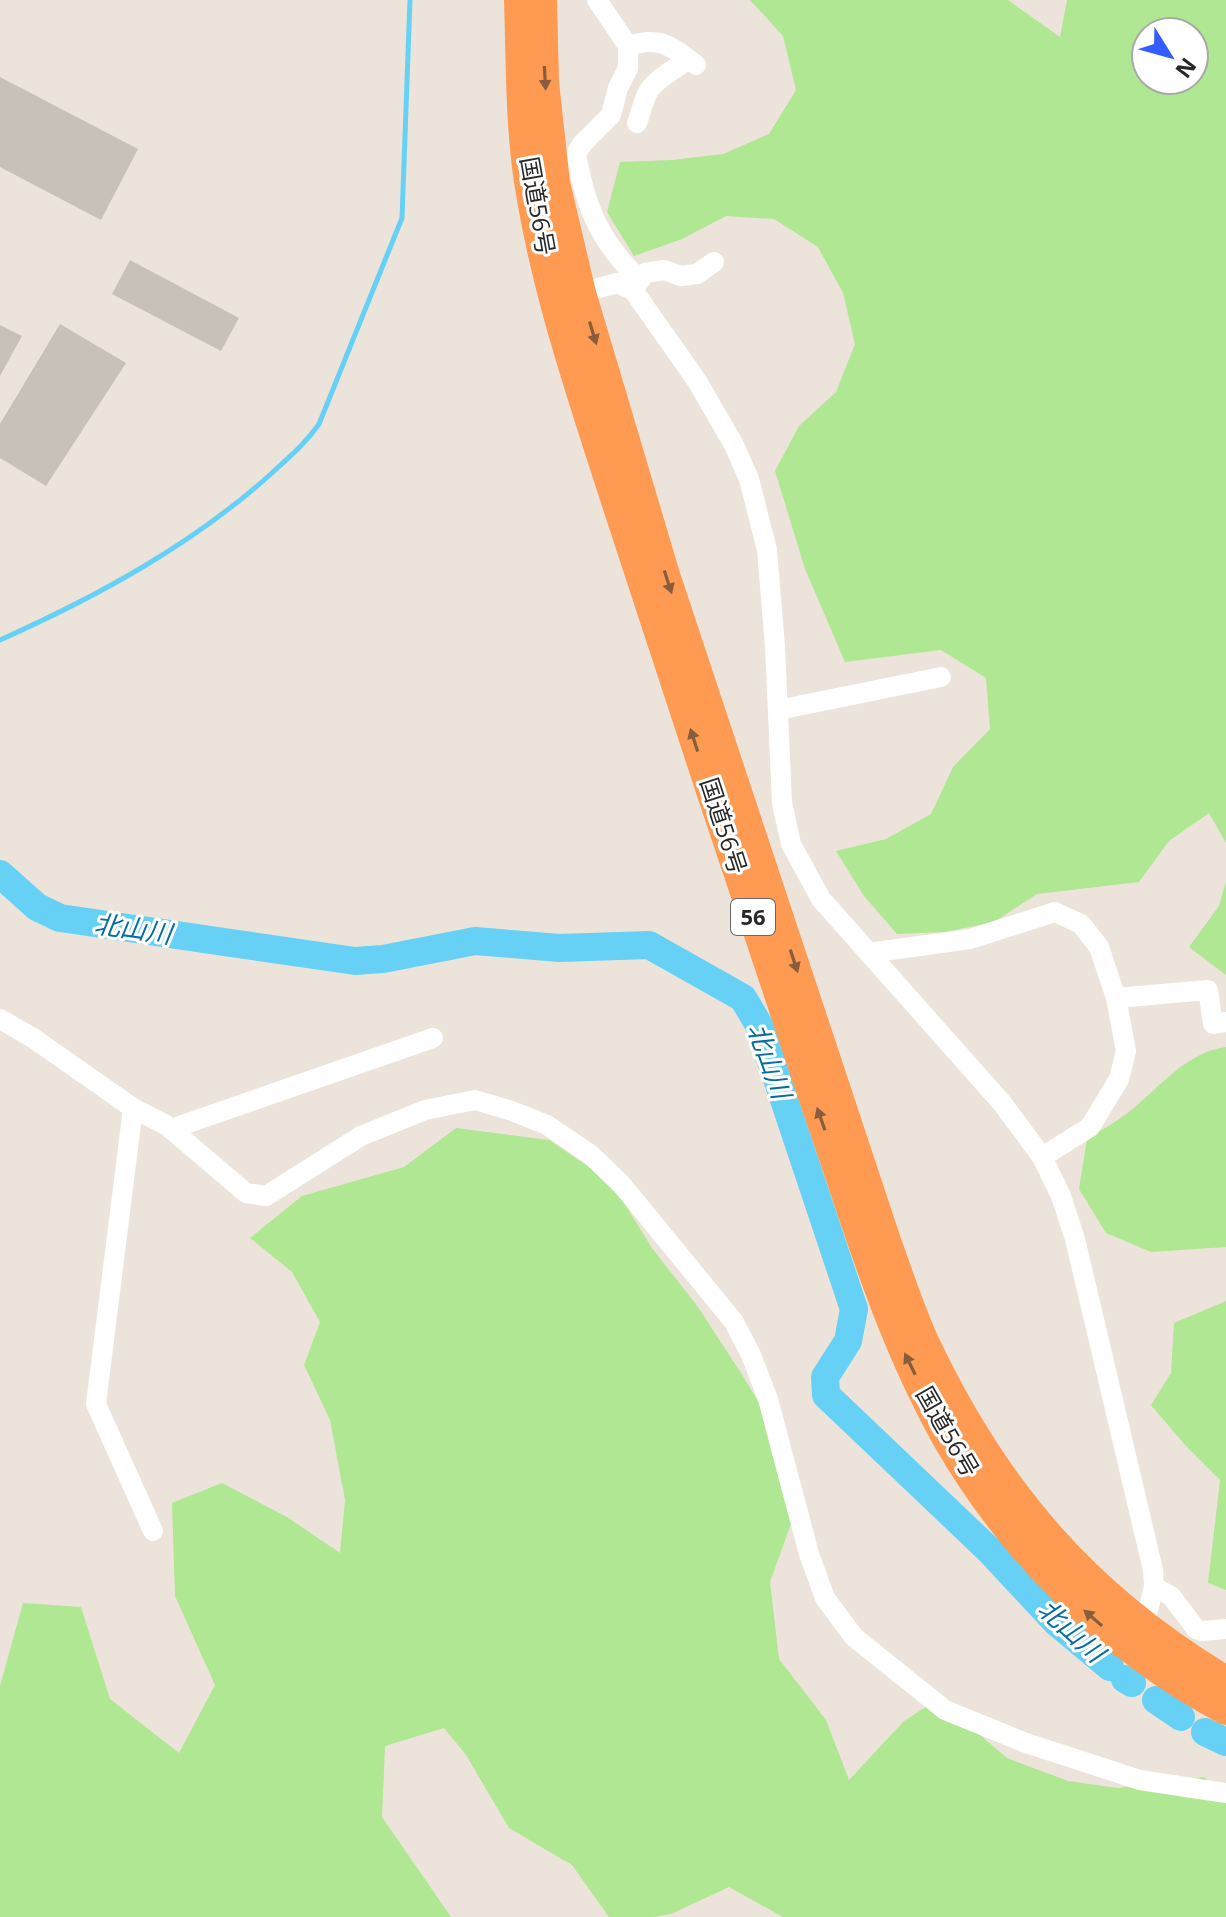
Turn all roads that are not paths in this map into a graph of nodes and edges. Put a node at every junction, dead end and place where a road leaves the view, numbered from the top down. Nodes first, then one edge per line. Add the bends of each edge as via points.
1 (519, 0) edge
2 (542, 0) edge
3 (597, 0) edge
4 (628, 46) junction
5 (637, 123) dead end
6 (714, 262) dead end
7 (636, 285) junction
8 (581, 293) junction
9 (941, 677) dead end
10 (778, 710) junction
11 (791, 844) junction
12 (746, 855) junction
13 (869, 953) junction
14 (1116, 998) junction
15 (0, 1019) edge
16 (1226, 1022) edge
17 (433, 1038) dead end
18 (133, 1108) junction
19 (171, 1129) junction
20 (1042, 1157) junction
21 (153, 1531) dead end
22 (1154, 1587) junction
23 (1226, 1629) edge
24 (1139, 1639) junction
25 (1226, 1681) edge
26 (1226, 1710) edge
27 (1226, 1793) edge

12 -> 1 highway, 国道56号 / 56 via 564,338 529,180
2 -> 8 highway, 国道56号 / 56 via 555,183
3 - 4 street
4 - 5 street via 660,41 693,63 662,77 649,91
4 - 7 street via 628,68 611,115 576,154 597,228
6 - 7 street via 697,274 645,273
7 - 8 street via 617,283
7 - 10 street via 697,381 749,479 767,550
8 -> 12 highway, 国道56号 / 56
9 - 10 street
10 - 11 street via 782,803
11 - 12 street
11 - 13 street via 821,899
12 - 24 highway, 国道56号 / 56 via 861,1241 906,1357 949,1441 995,1512 1073,1600
13 - 14 street via 970,939 1055,912 1081,924 1099,947
13 - 20 street via 1002,1103
14 - 16 street via 1208,990 1213,1024
14 - 20 street via 1126,1051 1119,1079 1090,1127
15 - 18 street
17 - 19 street
18 - 19 street
18 - 21 street via 96,1404
19 - 27 street via 246,1193 266,1196 361,1136 425,1110 475,1100 547,1125 591,1155 622,1185 734,1322 768,1399 825,1598 854,1637 945,1710 1140,1780
20 - 22 street via 1075,1239
22 - 23 street via 1171,1596 1196,1629
22 - 24 street
24 - 25 highway, 国道56号 / 56
24 - 26 highway, 国道56号 / 56 via 1158,1670

